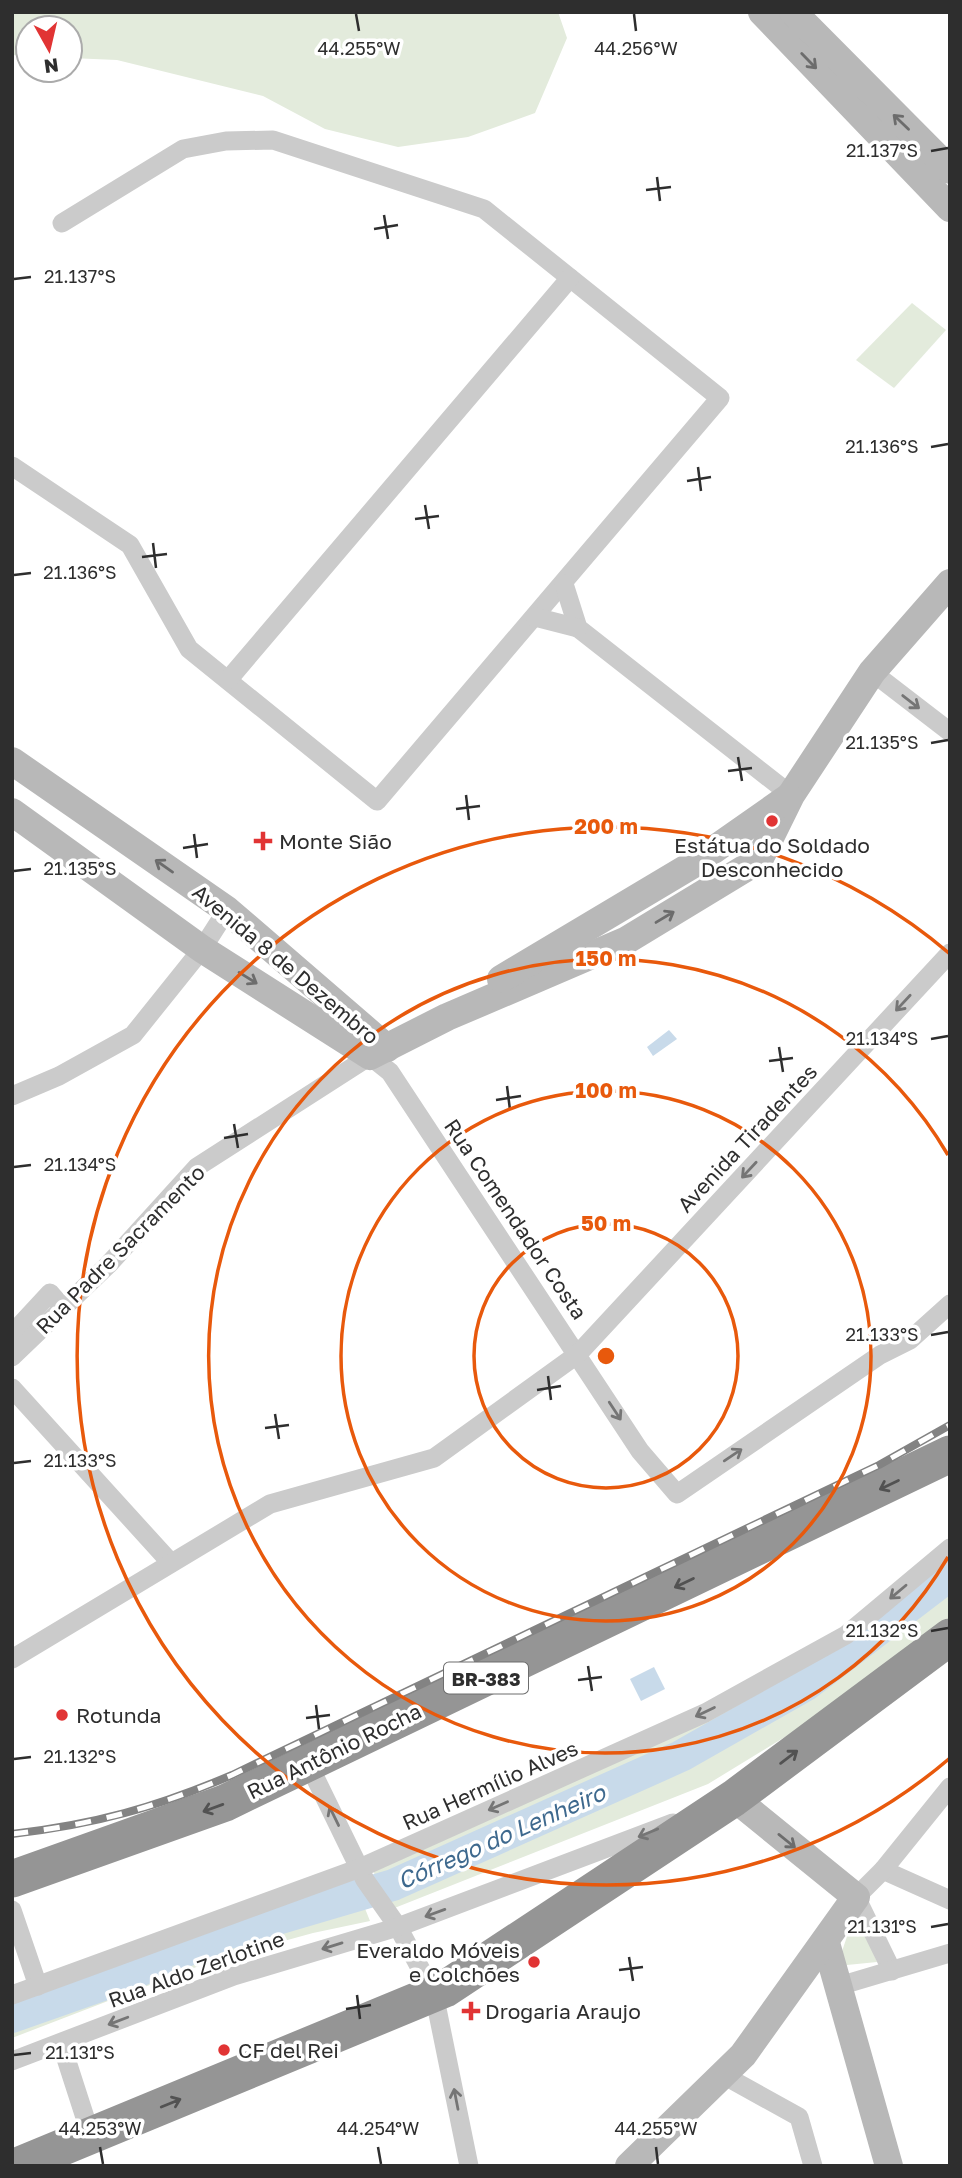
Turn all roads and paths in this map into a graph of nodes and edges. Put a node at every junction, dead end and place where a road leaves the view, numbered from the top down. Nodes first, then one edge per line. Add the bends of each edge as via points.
1 (778, 15) edge
2 (950, 170) edge
3 (950, 208) edge
4 (62, 223) dead end
5 (570, 278) junction
6 (12, 466) edge
7 (950, 583) edge
8 (564, 584) junction
9 (535, 617) junction
10 (578, 628) junction
11 (872, 672) junction
12 (228, 680) junction
13 (950, 732) edge
14 (12, 761) edge
15 (791, 795) junction
16 (12, 812) edge
17 (227, 910) junction
18 (202, 949) junction
19 (950, 953) edge
20 (383, 1059) junction
21 (12, 1096) edge
22 (950, 1304) edge
23 (63, 1308) junction
24 (12, 1334) edge
25 (578, 1354) junction
26 (12, 1357) edge
27 (12, 1388) edge
28 (950, 1454) edge
29 (950, 1548) edge
30 (171, 1563) junction
31 (950, 1637) edge
32 (12, 1659) edge
33 (308, 1763) junction
34 (950, 1787) edge
35 (734, 1798) junction
36 (883, 1870) junction
37 (548, 1872) junction
38 (363, 1874) junction
39 (12, 1879) edge
40 (856, 1897) junction
41 (950, 1900) edge
42 (12, 1910) edge
43 (558, 1916) junction
44 (393, 1922) junction
45 (826, 1943) junction
46 (950, 1952) edge
47 (892, 1971) junction
48 (38, 1986) junction
49 (839, 1986) junction
50 (434, 1994) junction
51 (12, 1995) edge
52 (61, 2043) junction
53 (12, 2061) edge
54 (725, 2076) junction
55 (91, 2136) junction
56 (17, 2166) edge
57 (469, 2166) edge
58 (629, 2166) edge
59 (813, 2166) edge
60 (889, 2166) edge

2 -> 1 main road
1 -> 3 main road
4 - 5 street via 183,149 226,141 272,140 484,209
5 - 8 street via 720,398
5 - 12 street
6 - 12 street via 130,545 189,649
7 - 11 main road, Rua Padre Sacramento
8 - 9 street
8 - 10 street
9 - 10 street
9 - 12 street via 377,801
10 - 15 street
11 -> 13 street
11 - 15 main road, Rua Padre Sacramento
17 -> 14 main road, Avenida 8 de Dezembro
15 - 20 main road, Rua Padre Sacramento via 759,860 627,940 447,1017
16 - 18 main road, Avenida 8 de Dezembro
17 - 18 street
17 - 20 main road, Avenida 8 de Dezembro
18 -> 20 main road, Avenida 8 de Dezembro
18 - 21 street via 134,1035 60,1076
19 -> 25 street, Avenida Tiradentes
20 - 23 street, Rua Padre Sacramento via 197,1167
20 - 25 street, Rua Comendador Costa
25 -> 22 street, Rua Comendador Costa via 640,1451 677,1494 880,1355 910,1340
23 - 24 street, Rua Padre Sacramento via 50,1293
23 - 26 street, Rua Padre Sacramento
25 - 30 street, Avenida Tiradentes via 434,1458 270,1504
27 - 30 street
28 -> 33 highway, Rua Antônio Rocha / BR-383
29 -> 38 street, Rua Hermílio Alves via 846,1635 776,1675
30 - 32 street, Avenida Tiradentes
35 -> 31 highway
38 -> 33 street
33 -> 39 highway, Rua Antônio Rocha / BR-383 via 226,1803
34 - 36 street
35 -> 37 street, Rua Aldo Zerlotine
35 -> 40 main road
35 - 43 highway
36 - 40 street
36 - 41 street
37 - 43 street via 557,1873 568,1889
37 -> 44 street, Rua Aldo Zerlotine
38 - 44 street
38 - 48 street, Rua Hermílio Alves
40 - 45 main road
40 - 47 street
42 - 48 street
43 - 50 highway
44 - 50 street
44 -> 52 street, Rua Aldo Zerlotine via 234,1976
45 - 49 main road
45 - 54 main road
46 - 47 street
47 - 49 street
48 - 51 street, Rua Hermílio Alves
49 - 60 main road
55 -> 50 highway
57 -> 50 street
52 - 53 street, Rua Aldo Zerlotine
52 - 55 street
54 - 58 main road
54 - 59 street via 799,2117
55 - 56 highway

